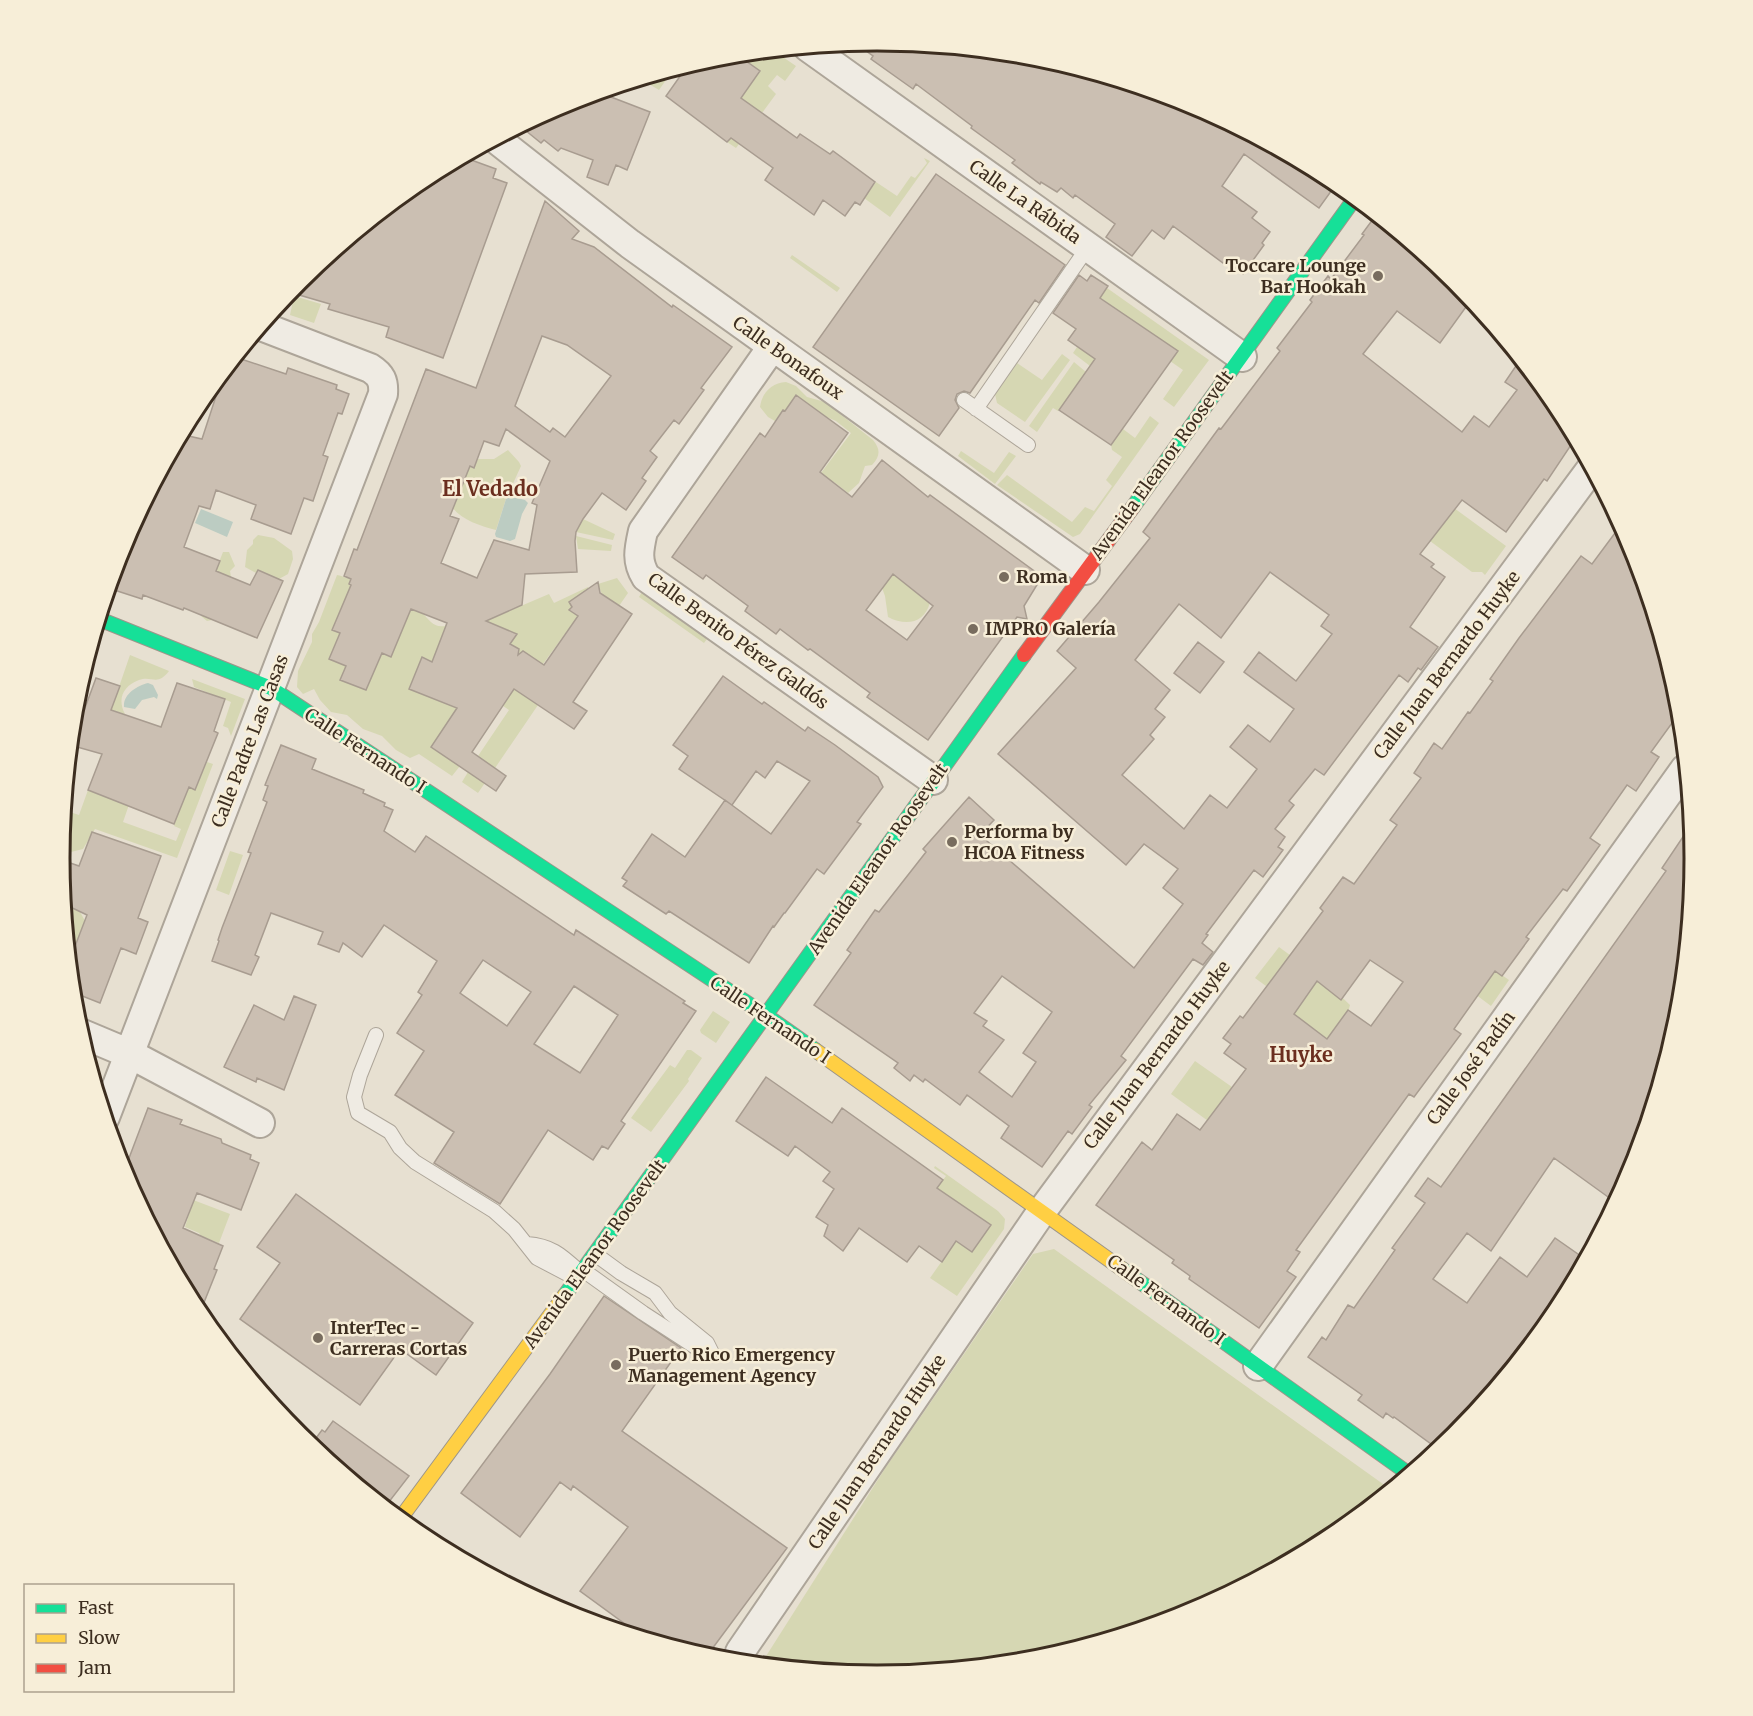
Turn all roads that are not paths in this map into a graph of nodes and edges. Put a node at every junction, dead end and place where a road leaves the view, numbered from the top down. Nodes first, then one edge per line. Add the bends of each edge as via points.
1 (816, 54) edge
2 (502, 144) edge
3 (1350, 205) edge
4 (1088, 247) junction
5 (268, 329) edge
6 (772, 347) junction
7 (1242, 357) junction
8 (964, 400) dead end
9 (976, 409) junction
10 (1028, 445) dead end
11 (1586, 476) edge
12 (1085, 570) junction
13 (105, 622) edge
14 (271, 688) junction
15 (1679, 777) edge
16 (933, 780) junction
17 (767, 1016) junction
18 (376, 1035) dead end
19 (90, 1037) edge
20 (130, 1054) junction
21 (109, 1107) edge
22 (260, 1123) dead end
23 (1042, 1211) junction
24 (595, 1254) junction
25 (580, 1274) junction
26 (1258, 1366) junction
27 (1403, 1470) edge
28 (405, 1512) edge
29 (740, 1652) dead end

1 - 4 street, Calle La Rábida
2 - 6 street, Calle Bonafoux via 630,244
3 - 7 street, Avenida Eleanor Roosevelt
4 - 7 street, Calle La Rábida
4 - 9 lane
5 - 14 street, Calle Padre Las Casas via 370,368 381,375 384,385
6 - 12 street, Calle Bonafoux
6 - 16 street, Calle Benito Pérez Galdós via 644,531 638,558 641,568 646,577
7 - 12 street, Avenida Eleanor Roosevelt
8 - 9 lane
9 - 10 lane
11 - 23 street, Calle Juan Bernardo Huyke
12 - 16 street, Avenida Eleanor Roosevelt
13 - 14 street, Calle Fernando I
14 - 17 street, Calle Fernando I
14 - 20 street, Calle Padre Las Casas
15 - 26 street, Calle José Padín
16 - 17 street, Avenida Eleanor Roosevelt
17 - 23 street, Calle Fernando I
17 - 24 street, Avenida Eleanor Roosevelt
18 - 25 lane via 354,1097 358,1113 390,1132 415,1162 494,1211 527,1244 544,1245 561,1254
19 - 20 street
20 - 21 street, Calle Padre Las Casas
20 - 22 street
23 - 26 street, Calle Fernando I
23 - 29 street, Calle Juan Bernardo Huyke
24 - 25 street, Avenida Eleanor Roosevelt
24 - 25 lane via 655,1293 670,1313 707,1343 711,1351 700,1350
25 - 28 street, Avenida Eleanor Roosevelt
26 - 27 street, Calle Fernando I

